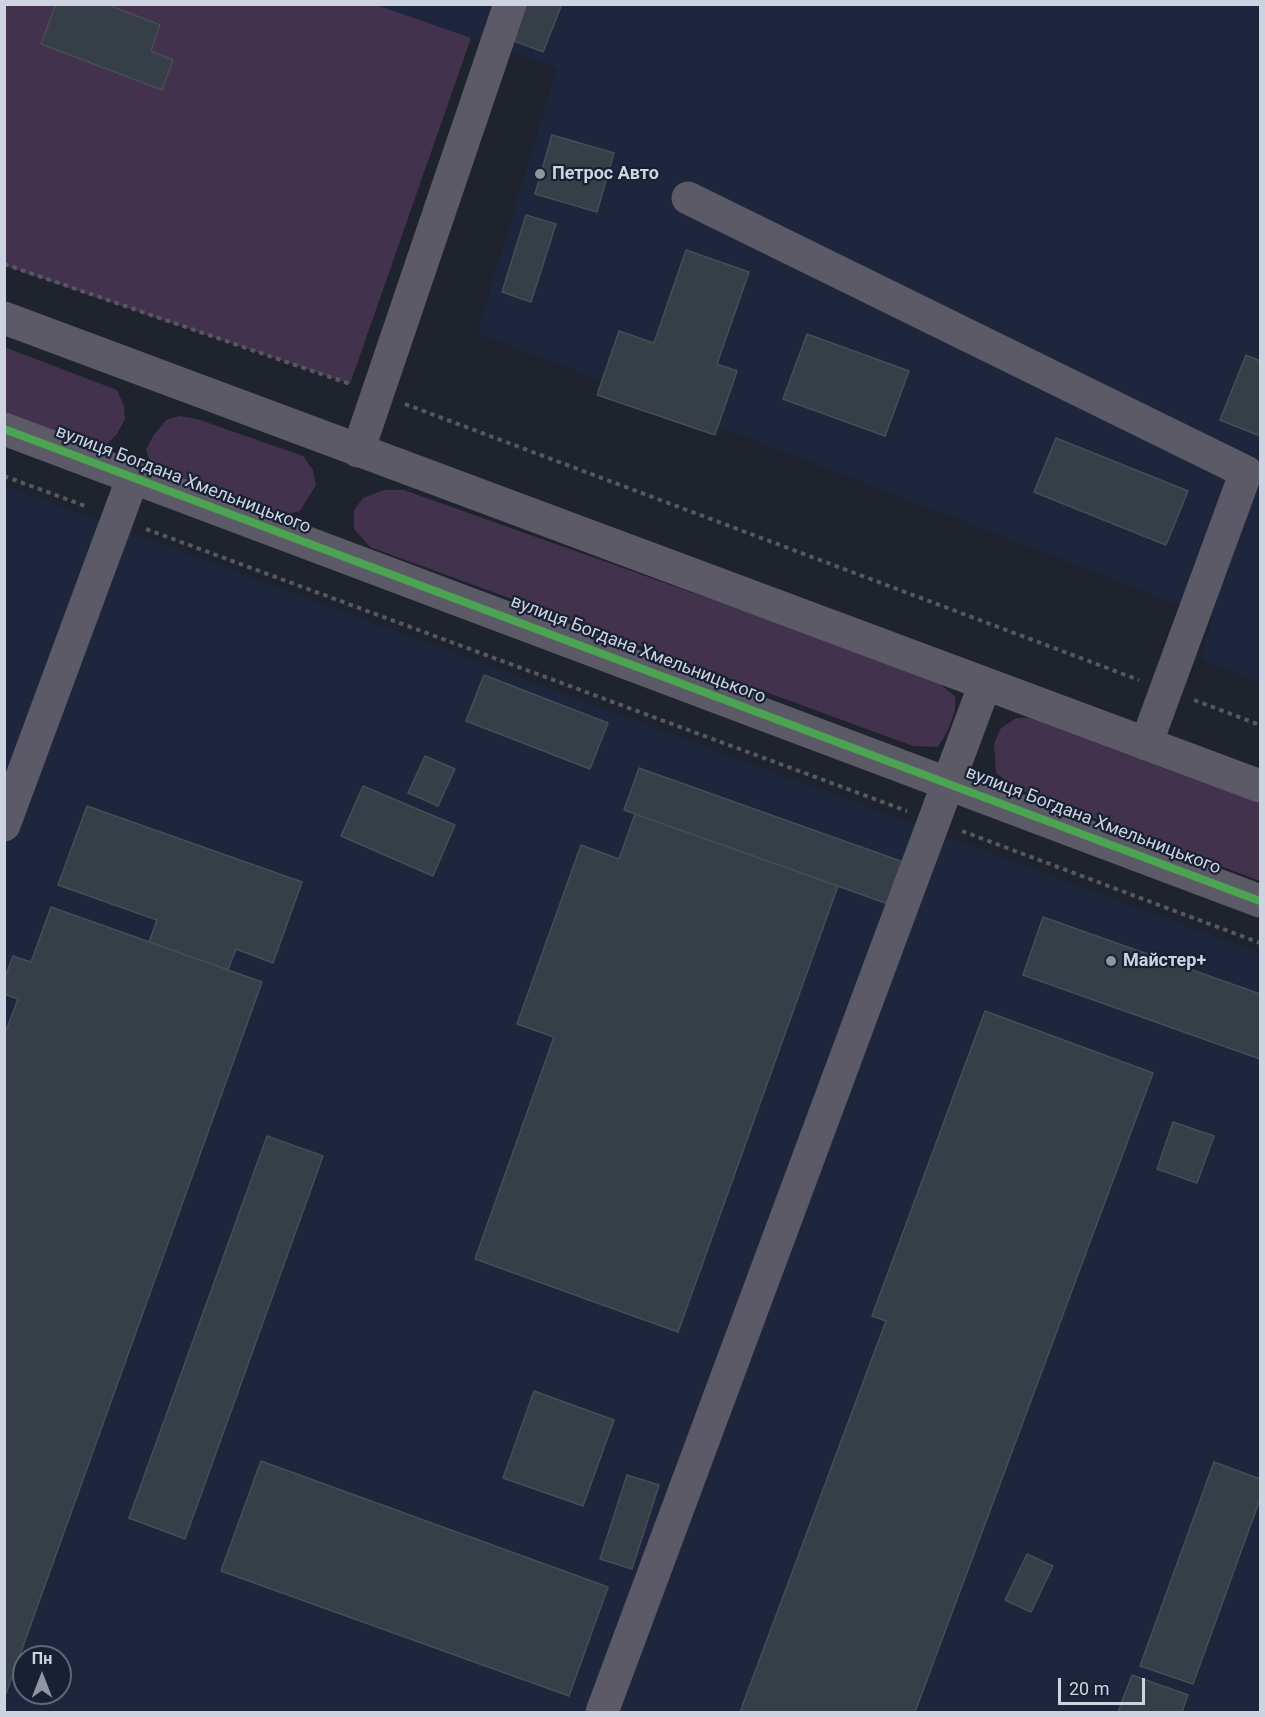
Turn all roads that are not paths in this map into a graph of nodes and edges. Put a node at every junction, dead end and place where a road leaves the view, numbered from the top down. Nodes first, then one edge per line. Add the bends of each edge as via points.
1 (510, 4) edge
2 (688, 198) dead end
3 (4, 318) edge
4 (4, 429) edge
5 (358, 451) junction
6 (133, 477) junction
7 (985, 684) junction
8 (1146, 744) junction
9 (948, 782) junction
10 (1260, 786) edge
11 (4, 825) edge
12 (1260, 901) edge
13 (602, 1713) edge

1 - 5 street
2 - 8 street via 1246,472
3 - 5 street
4 - 6 street, вулиця Богдана Хмельницького
5 - 7 street
6 - 9 street, вулиця Богдана Хмельницького
6 - 11 street
7 - 8 street
7 - 9 street
8 - 10 street
9 - 12 street, вулиця Богдана Хмельницького
9 - 13 street

